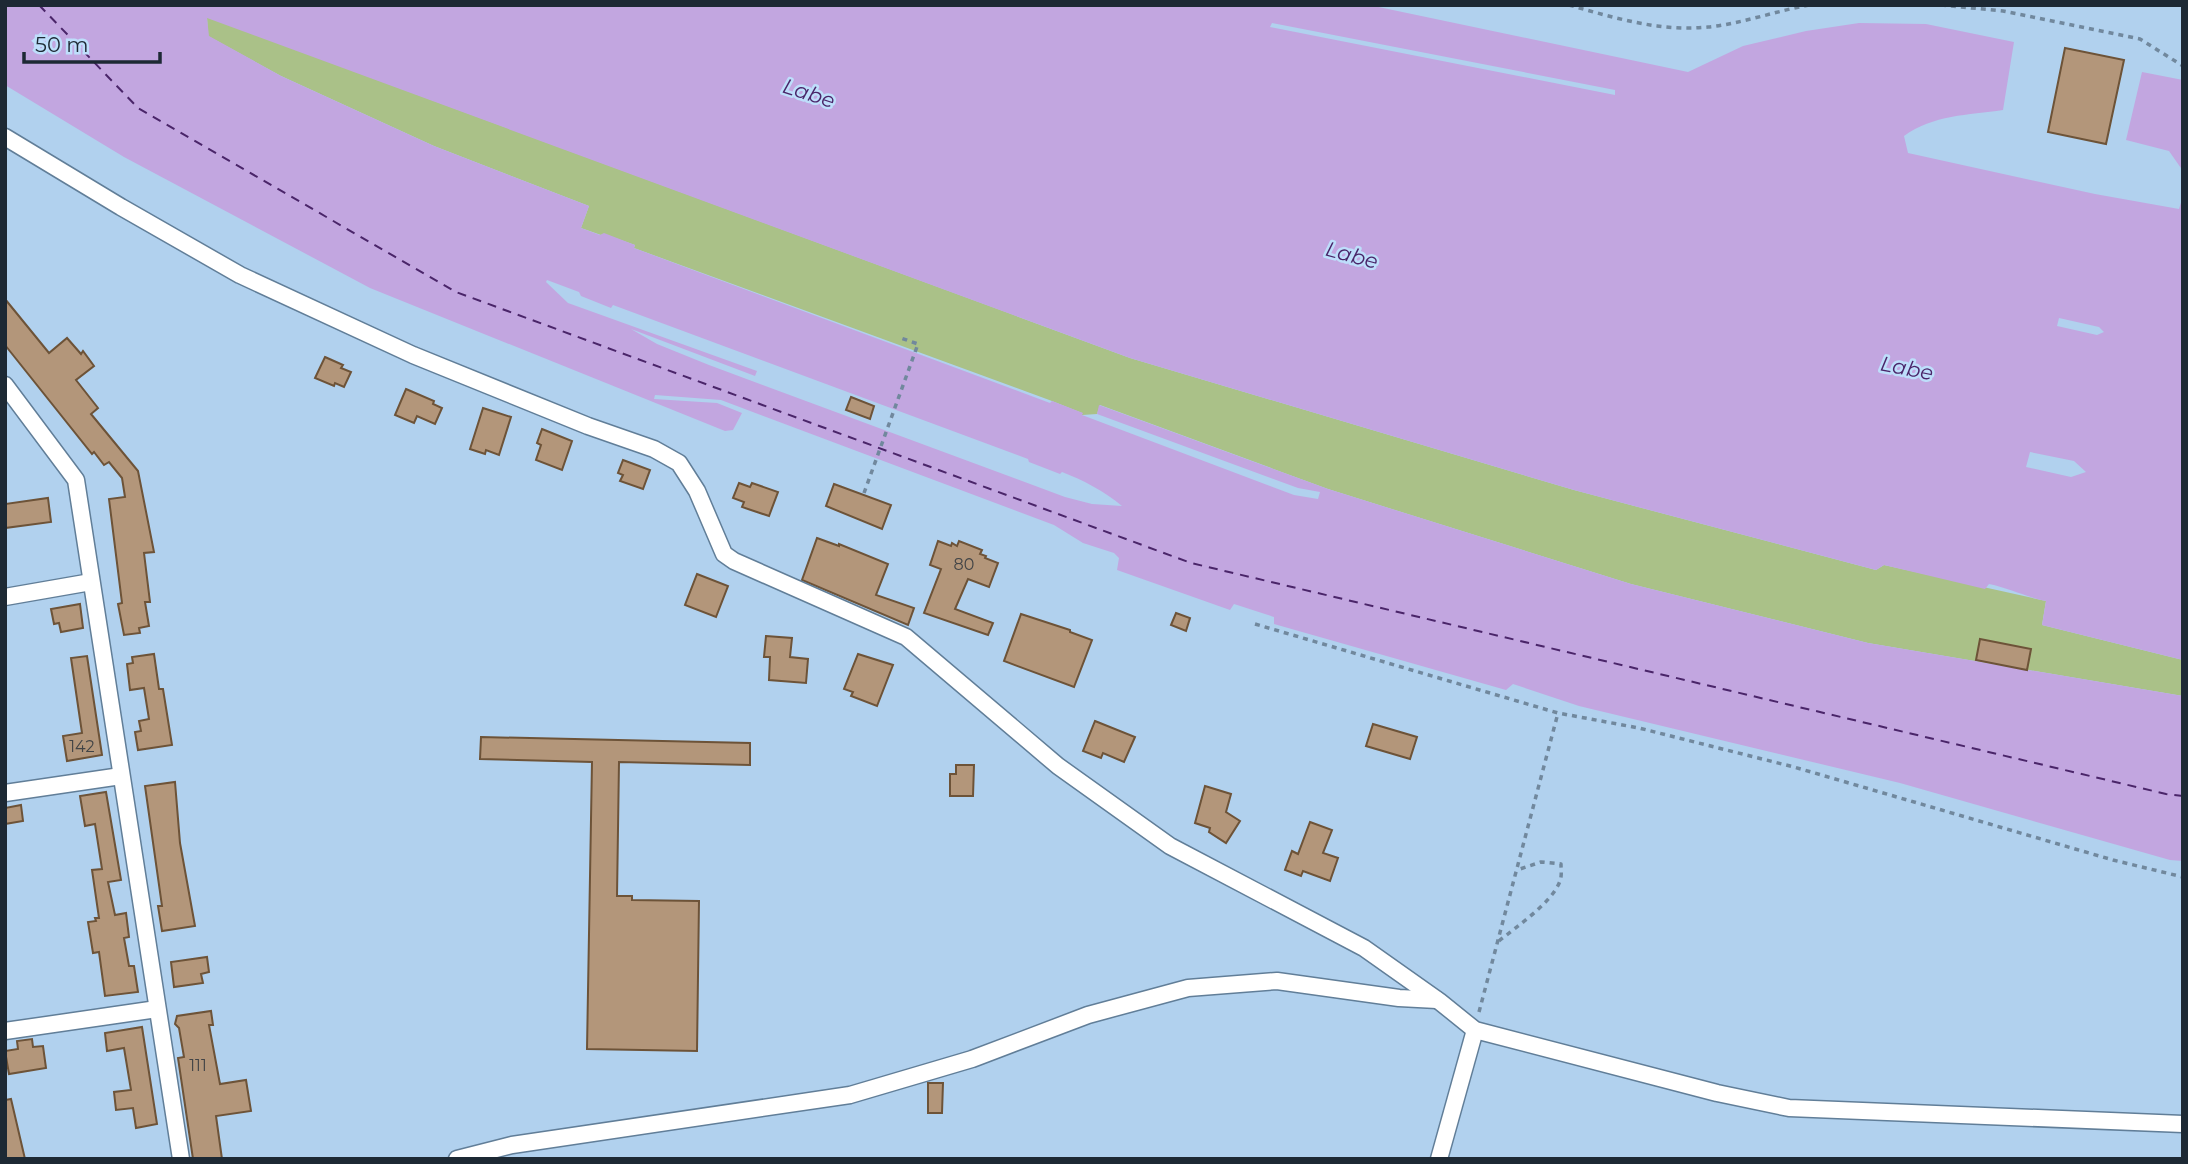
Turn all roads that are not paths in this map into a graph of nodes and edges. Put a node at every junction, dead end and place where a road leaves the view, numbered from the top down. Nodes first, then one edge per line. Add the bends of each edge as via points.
1 (5, 137) edge
2 (5, 385) edge
3 (91, 582) junction
4 (5, 597) edge
5 (121, 776) junction
6 (5, 793) edge
7 (1439, 1000) junction
8 (157, 1009) junction
9 (1475, 1030) junction
10 (5, 1031) edge
11 (2183, 1124) edge
12 (181, 1159) edge
13 (457, 1159) edge
14 (1439, 1159) edge

1 - 7 street via 240,275 413,355 671,458 690,478 724,554 906,637 1058,766 1170,846 1364,948
2 - 3 street via 76,480
3 - 4 street
3 - 5 street
5 - 6 street
5 - 8 street
7 - 9 street
7 - 13 street via 1277,981 1188,988 1088,1015 972,1059 849,1095 512,1145
8 - 10 street
8 - 12 street
9 - 11 street via 1789,1108
9 - 14 street

